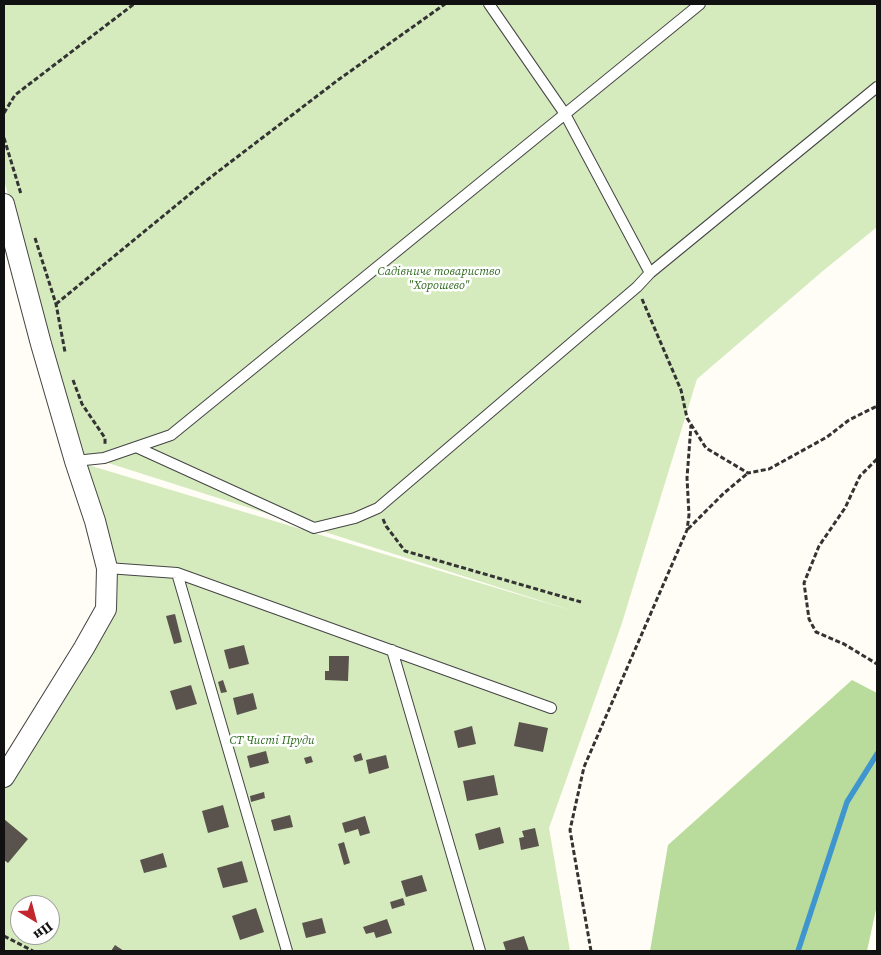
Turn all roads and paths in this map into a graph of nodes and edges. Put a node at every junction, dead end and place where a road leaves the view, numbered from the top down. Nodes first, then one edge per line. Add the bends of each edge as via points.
1 (134, 4) edge
2 (445, 4) edge
3 (489, 4) edge
4 (700, 4) edge
5 (877, 87) edge
6 (4, 113) edge
7 (565, 114) junction
8 (4, 204) edge
9 (650, 273) junction
10 (637, 287) junction
11 (66, 356) dead end
12 (70, 372) dead end
13 (877, 406) edge
14 (691, 425) junction
15 (136, 446) junction
16 (104, 458) junction
17 (877, 458) edge
18 (75, 461) junction
19 (748, 473) junction
20 (378, 508) junction
21 (687, 530) junction
22 (107, 568) junction
23 (177, 573) junction
24 (581, 602) dead end
25 (392, 650) junction
26 (877, 664) edge
27 (551, 708) dead end
28 (4, 777) edge
29 (4, 936) edge
30 (32, 951) edge
31 (287, 951) edge
32 (480, 951) edge
33 (591, 951) edge

1 - 6 path via 14,95
2 - 11 path via 215,174 56,304
3 - 7 lane
4 - 7 lane
5 - 9 lane
7 - 9 lane
7 - 15 lane via 171,435
8 - 18 street via 40,344
9 - 10 lane
10 - 14 path via 680,390
10 - 20 lane
12 - 16 path via 82,404 105,438
13 - 19 path via 769,469
14 - 19 path via 706,448
14 - 21 path via 686,478
15 - 16 lane
15 - 20 lane via 314,528 355,518
16 - 18 lane
17 - 26 path via 860,476 845,508 819,546 804,583 809,619 816,632
18 - 22 street
19 - 21 path
20 - 24 path via 386,526 405,550
21 - 33 path via 584,767 570,830
22 - 23 lane
22 - 28 street via 106,609
23 - 25 lane
23 - 31 lane
25 - 27 lane
25 - 32 lane
29 - 30 path

